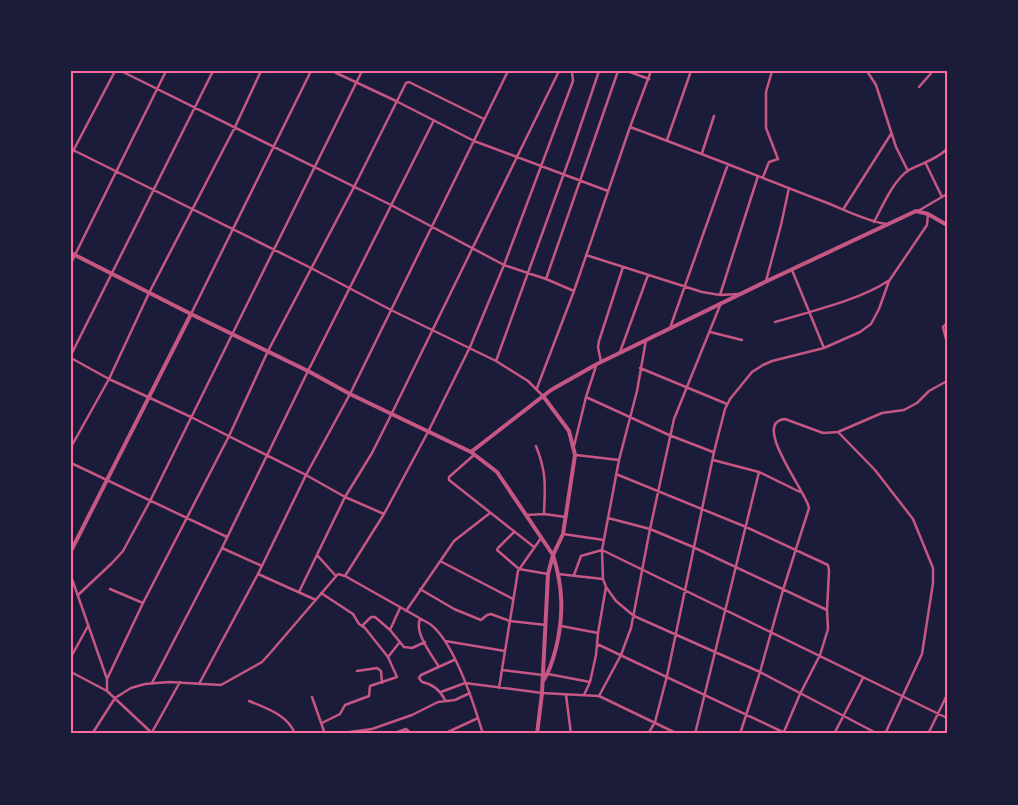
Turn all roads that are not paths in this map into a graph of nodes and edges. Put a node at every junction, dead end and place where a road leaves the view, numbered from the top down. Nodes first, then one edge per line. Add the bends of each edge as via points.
1 (115, 71) edge
2 (121, 71) edge
3 (166, 71) edge
4 (213, 71) edge
5 (261, 71) edge
6 (311, 71) edge
7 (332, 71) edge
8 (362, 71) edge
9 (508, 71) edge
10 (559, 71) edge
11 (572, 71) edge
12 (599, 71) edge
13 (618, 71) edge
14 (627, 71) edge
15 (651, 71) edge
16 (691, 71) edge
17 (772, 71) edge
18 (867, 71) edge
19 (933, 71) edge
20 (649, 79) junction
21 (356, 83) junction
22 (919, 87) dead end
23 (158, 88) junction
24 (396, 101) junction
25 (195, 107) junction
26 (714, 116) dead end
27 (484, 119) junction
28 (434, 120) junction
29 (235, 127) junction
30 (630, 127) junction
31 (892, 134) junction
32 (474, 140) junction
33 (668, 140) junction
34 (275, 146) junction
35 (947, 149) edge
36 (72, 150) edge
37 (702, 153) junction
38 (71, 155) edge
39 (518, 158) junction
40 (728, 164) junction
41 (926, 164) junction
42 (540, 166) junction
43 (315, 167) junction
44 (908, 171) junction
45 (117, 172) junction
46 (564, 174) junction
47 (758, 176) junction
48 (762, 177) junction
49 (581, 180) junction
50 (354, 186) junction
51 (789, 188) junction
52 (154, 190) junction
53 (608, 191) junction
54 (947, 194) edge
55 (942, 197) junction
56 (391, 205) junction
57 (844, 208) junction
58 (193, 210) junction
59 (916, 211) junction
60 (928, 214) junction
61 (874, 222) junction
62 (887, 224) junction
63 (947, 225) edge
64 (431, 228) junction
65 (233, 230) junction
66 (472, 249) junction
67 (274, 251) junction
68 (73, 254) edge
69 (586, 255) junction
70 (71, 263) edge
71 (504, 265) junction
72 (623, 267) junction
73 (311, 268) junction
74 (792, 270) junction
75 (111, 274) junction
76 (528, 274) junction
77 (649, 275) junction
78 (546, 279) junction
79 (889, 281) junction
80 (766, 282) junction
81 (685, 287) junction
82 (350, 288) junction
83 (574, 291) junction
84 (150, 293) junction
85 (740, 294) junction
86 (720, 295) junction
87 (721, 303) junction
88 (391, 310) junction
89 (809, 311) junction
90 (191, 314) junction
91 (775, 322) dead end
92 (947, 323) edge
93 (432, 330) junction
94 (669, 330) junction
95 (710, 332) junction
96 (232, 334) junction
97 (646, 340) junction
98 (742, 340) dead end
99 (947, 343) edge
100 (470, 347) junction
101 (824, 348) junction
102 (268, 351) junction
103 (619, 353) junction
104 (71, 356) edge
105 (496, 361) junction
106 (599, 363) junction
107 (640, 368) junction
108 (308, 371) junction
109 (109, 379) junction
110 (947, 381) edge
111 (686, 386) junction
112 (537, 388) junction
113 (350, 394) junction
114 (543, 396) junction
115 (586, 396) junction
116 (148, 398) junction
117 (727, 404) junction
118 (392, 413) junction
119 (191, 417) junction
120 (630, 418) junction
121 (428, 432) junction
122 (838, 432) junction
123 (669, 435) junction
124 (228, 436) junction
125 (536, 446) dead end
126 (574, 446) junction
127 (71, 447) edge
128 (714, 452) junction
129 (472, 453) junction
130 (267, 455) junction
131 (576, 455) junction
132 (619, 460) junction
133 (713, 460) junction
134 (71, 463) edge
135 (759, 472) junction
136 (616, 474) junction
137 (306, 475) junction
138 (107, 480) junction
139 (658, 490) junction
140 (801, 493) junction
141 (345, 497) junction
142 (150, 501) junction
143 (701, 508) junction
144 (490, 513) junction
145 (384, 514) junction
146 (544, 514) junction
147 (527, 515) junction
148 (566, 517) junction
149 (608, 518) junction
150 (187, 519) junction
151 (746, 527) junction
152 (650, 529) junction
153 (514, 532) junction
154 (563, 534) junction
155 (227, 537) junction
156 (542, 538) junction
157 (604, 540) junction
158 (534, 547) junction
159 (693, 547) junction
160 (222, 548) junction
161 (602, 550) junction
162 (796, 550) junction
163 (71, 551) edge
164 (317, 555) junction
165 (553, 555) junction
166 (440, 561) junction
167 (262, 566) junction
168 (736, 568) junction
169 (519, 569) junction
170 (642, 570) junction
171 (258, 574) junction
172 (548, 574) junction
173 (558, 574) junction
174 (335, 575) junction
175 (574, 575) junction
176 (71, 576) edge
177 (344, 576) junction
178 (603, 579) junction
179 (606, 588) junction
180 (110, 589) dead end
181 (420, 589) junction
182 (685, 590) junction
183 (783, 590) junction
184 (299, 592) junction
185 (321, 593) junction
186 (78, 595) junction
187 (513, 599) junction
188 (316, 600) junction
189 (143, 603) junction
190 (400, 608) junction
191 (726, 609) junction
192 (827, 610) junction
193 (406, 611) junction
194 (634, 616) junction
195 (420, 619) junction
196 (510, 621) junction
197 (546, 625) junction
198 (88, 626) junction
199 (362, 626) junction
200 (561, 626) junction
201 (390, 630) junction
202 (772, 632) junction
203 (598, 633) junction
204 (676, 633) junction
205 (445, 641) junction
206 (425, 642) junction
207 (399, 643) junction
208 (597, 644) junction
209 (505, 651) junction
210 (716, 652) junction
211 (621, 655) junction
212 (820, 655) junction
213 (71, 657) edge
214 (388, 657) junction
215 (454, 660) junction
216 (439, 667) junction
217 (502, 670) junction
218 (357, 671) dead end
219 (71, 672) edge
220 (760, 672) junction
221 (545, 674) junction
222 (667, 676) junction
223 (107, 678) junction
224 (863, 678) junction
225 (180, 682) junction
226 (382, 682) junction
227 (590, 682) junction
228 (465, 683) junction
229 (152, 684) junction
230 (199, 684) junction
231 (499, 688) junction
232 (107, 691) junction
233 (441, 692) junction
234 (470, 693) junction
235 (542, 693) junction
236 (800, 694) junction
237 (566, 695) junction
238 (705, 695) junction
239 (947, 695) edge
240 (584, 696) junction
241 (599, 696) junction
242 (312, 697) dead end
243 (903, 697) junction
244 (115, 698) junction
245 (445, 700) junction
246 (249, 701) dead end
247 (746, 714) junction
248 (938, 714) junction
249 (844, 716) junction
250 (478, 718) junction
251 (947, 718) edge
252 (655, 722) junction
253 (322, 723) junction
254 (369, 732) edge
255 (152, 733) edge
256 (445, 733) edge
257 (785, 733) edge
258 (92, 734) edge
259 (178, 734) edge
260 (185, 734) edge
261 (295, 734) edge
262 (325, 734) edge
263 (335, 734) edge
264 (392, 734) edge
265 (412, 734) edge
266 (440, 734) edge
267 (483, 734) edge
268 (537, 734) edge
269 (571, 734) edge
270 (648, 734) edge
271 (678, 734) edge
272 (695, 734) edge
273 (740, 734) edge
274 (834, 734) edge
275 (878, 734) edge
276 (884, 734) edge
277 (928, 734) edge

1 - 36 street
2 - 23 street
3 - 23 street
4 - 25 street
5 - 29 street
6 - 34 street
7 - 21 street
8 - 21 street
9 - 27 street
10 - 39 street
11 - 42 street via 573,81
12 - 46 street
13 - 49 street
14 - 20 street
15 - 20 street
16 - 33 street
17 - 48 street via 766,92 766,124 778,159 769,162
18 - 31 street via 876,85
19 - 22 street
20 - 30 street
21 - 24 street
21 - 43 street
23 - 25 street
23 - 45 street
24 - 27 street via 408,82
24 - 28 street
24 - 50 street
25 - 29 street
25 - 52 street
26 - 37 street
27 - 32 street
28 - 32 street
28 - 56 street
29 - 34 street
29 - 58 street
30 - 33 street
30 - 53 street
31 - 44 street
31 - 57 street
32 - 39 street
32 - 64 street
33 - 37 street
34 - 43 street
34 - 65 street
35 - 41 street
36 - 38 street
36 - 45 street
37 - 40 street
39 - 42 street
39 - 66 street
40 - 47 street
40 - 81 street
41 - 44 street
41 - 55 street
42 - 46 street
42 - 71 street
43 - 50 street
43 - 67 street
44 - 61 street
45 - 52 street
45 - 68 street
46 - 49 street
46 - 76 street
47 - 48 street
47 - 86 street
48 - 51 street
49 - 53 street
49 - 78 street
50 - 56 street
50 - 73 street
51 - 57 street
51 - 80 street
52 - 58 street
52 - 75 street
53 - 69 street
54 - 55 street
55 - 59 street
56 - 64 street
56 - 82 street
57 - 61 street
58 - 65 street
58 - 84 street
59 - 60 street
59 - 62 street
60 - 63 street
60 - 79 street via 927,226
61 - 62 street
62 - 74 street
64 - 66 street
64 - 88 street
65 - 67 street
65 - 90 street
66 - 71 street
66 - 93 street
67 - 73 street
67 - 96 street
68 - 70 street
68 - 75 street
69 - 72 street
69 - 83 street
71 - 76 street
71 - 100 street
72 - 77 street
72 - 106 street via 598,341
73 - 82 street
73 - 102 street
74 - 80 street
74 - 89 street
75 - 84 street
75 - 104 street
76 - 78 street
76 - 105 street
77 - 81 street
77 - 103 street
78 - 83 street
79 - 89 street
79 - 101 street via 871,324
80 - 85 street
81 - 86 street
81 - 94 street
82 - 88 street
82 - 108 street
83 - 112 street
84 - 90 street
84 - 109 street
85 - 86 street
85 - 87 street
87 - 94 street
87 - 95 street
88 - 93 street
88 - 113 street
89 - 91 street
89 - 101 street
90 - 96 street
90 - 116 street
92 - 99 street via 943,327
93 - 100 street
93 - 118 street
94 - 97 street
95 - 98 street
95 - 111 street
96 - 102 street
96 - 119 street
97 - 103 street
97 - 107 street
100 - 105 street
100 - 121 street
101 - 117 street via 763,365 744,380
102 - 108 street
102 - 124 street
103 - 106 street
104 - 109 street
105 - 112 street
106 - 114 street
106 - 115 street
107 - 111 street
107 - 120 street
108 - 113 street
108 - 130 street
109 - 116 street
109 - 127 street
110 - 122 street via 904,410 882,414
111 - 117 street
111 - 123 street
112 - 114 street
113 - 118 street
113 - 137 street
114 - 126 street via 569,431
114 - 129 street
115 - 120 street
115 - 126 street
116 - 119 street
116 - 138 street
117 - 128 street
118 - 121 street
118 - 141 street via 372,454
119 - 124 street
119 - 142 street
120 - 123 street
120 - 132 street
121 - 129 street
121 - 145 street
122 - 140 street via 823,433 785,419 775,422 773,427 781,454
122 - 243 street via 876,470 914,519 932,568 933,582 922,654
123 - 128 street
123 - 139 street
124 - 130 street
124 - 150 street
125 - 146 street via 546,481
126 - 131 street
128 - 133 street
129 - 144 street via 449,479
129 - 147 street via 497,472
130 - 137 street
130 - 155 street
131 - 132 street
131 - 148 street
132 - 136 street
133 - 135 street
133 - 143 street
134 - 138 street
135 - 140 street
135 - 151 street
136 - 139 street
136 - 149 street
137 - 141 street
137 - 167 street
138 - 142 street
138 - 163 street
139 - 143 street
139 - 152 street
140 - 162 street via 809,508
141 - 145 street
141 - 164 street
142 - 150 street
142 - 186 street via 122,551
143 - 151 street
143 - 159 street
144 - 153 street
144 - 166 street via 454,541
145 - 177 street
146 - 147 street
146 - 148 street
147 - 156 street
148 - 154 street
149 - 152 street
149 - 157 street
150 - 155 street
150 - 189 street
151 - 162 street
151 - 168 street
152 - 159 street
152 - 170 street
153 - 158 street
153 - 169 street via 497,549
154 - 157 street
154 - 165 street
155 - 160 street
156 - 158 street
156 - 165 street
157 - 161 street
158 - 169 street
159 - 168 street
159 - 182 street
160 - 167 street
160 - 229 street
161 - 170 street
161 - 175 street via 580,556
161 - 178 street
162 - 183 street
162 - 192 street via 828,565
164 - 174 street
164 - 184 street
165 - 172 street
165 - 173 street
166 - 181 street
166 - 187 street
167 - 171 street
168 - 183 street
168 - 191 street
169 - 172 street
169 - 187 street
170 - 182 street
170 - 194 street
171 - 184 street
171 - 230 street
172 - 197 street
173 - 175 street
173 - 200 street via 562,594
174 - 177 street
174 - 185 street
175 - 178 street
176 - 186 street
177 - 190 street
178 - 179 street
179 - 194 street
179 - 203 street
180 - 189 street
181 - 193 street
181 - 196 street via 472,617 483,620 491,614
182 - 191 street
182 - 204 street
183 - 192 street
183 - 202 street
184 - 188 street
185 - 188 street
185 - 199 street via 351,613
186 - 198 street
187 - 196 street
188 - 230 street via 262,662 221,685
189 - 223 street
190 - 193 street
190 - 201 street
191 - 202 street
191 - 210 street
192 - 212 street via 828,628
193 - 195 street
194 - 204 street
194 - 211 street
195 - 205 street via 436,628
195 - 206 street via 418,629
196 - 197 street
196 - 209 street
197 - 221 street
198 - 213 street
198 - 223 street
199 - 201 street via 373,616
199 - 214 street
200 - 203 street
200 - 221 street
201 - 207 street
202 - 212 street
202 - 220 street
203 - 208 street
204 - 210 street
204 - 222 street
205 - 209 street
205 - 215 street
206 - 207 street via 410,648
206 - 216 street
207 - 214 street
208 - 211 street
208 - 227 street
209 - 217 street
210 - 220 street
210 - 238 street
211 - 222 street
211 - 241 street
212 - 224 street
212 - 236 street
214 - 226 street via 397,677
215 - 216 street
215 - 228 street
216 - 233 street via 419,678
217 - 221 street
217 - 231 street
218 - 226 street via 377,668
219 - 232 street
220 - 236 street
220 - 247 street
221 - 227 street
221 - 235 street
222 - 238 street
222 - 252 street
223 - 232 street
224 - 243 street
224 - 249 street
225 - 229 street
225 - 230 street
225 - 255 street
226 - 253 street via 370,686 369,696 345,704 340,714
227 - 240 street
228 - 231 street
228 - 233 street
228 - 234 street
229 - 244 street via 131,688
231 - 235 street
232 - 244 street
233 - 245 street
234 - 245 street via 455,700
234 - 250 street
235 - 237 street
235 - 268 street
236 - 249 street
236 - 257 street
237 - 240 street
237 - 269 street
238 - 247 street
238 - 272 street
239 - 248 street
240 - 241 street
241 - 252 street
242 - 253 street
243 - 248 street
243 - 276 street
244 - 255 street
244 - 258 street
245 - 254 street
246 - 261 street via 280,715
247 - 257 street
247 - 273 street
248 - 251 street
248 - 277 street
249 - 274 street
249 - 275 street
250 - 256 street
250 - 267 street
252 - 270 street
252 - 271 street
253 - 262 street
254 - 263 street
256 - 266 street
259 - 260 street
264 - 265 street via 406,729

